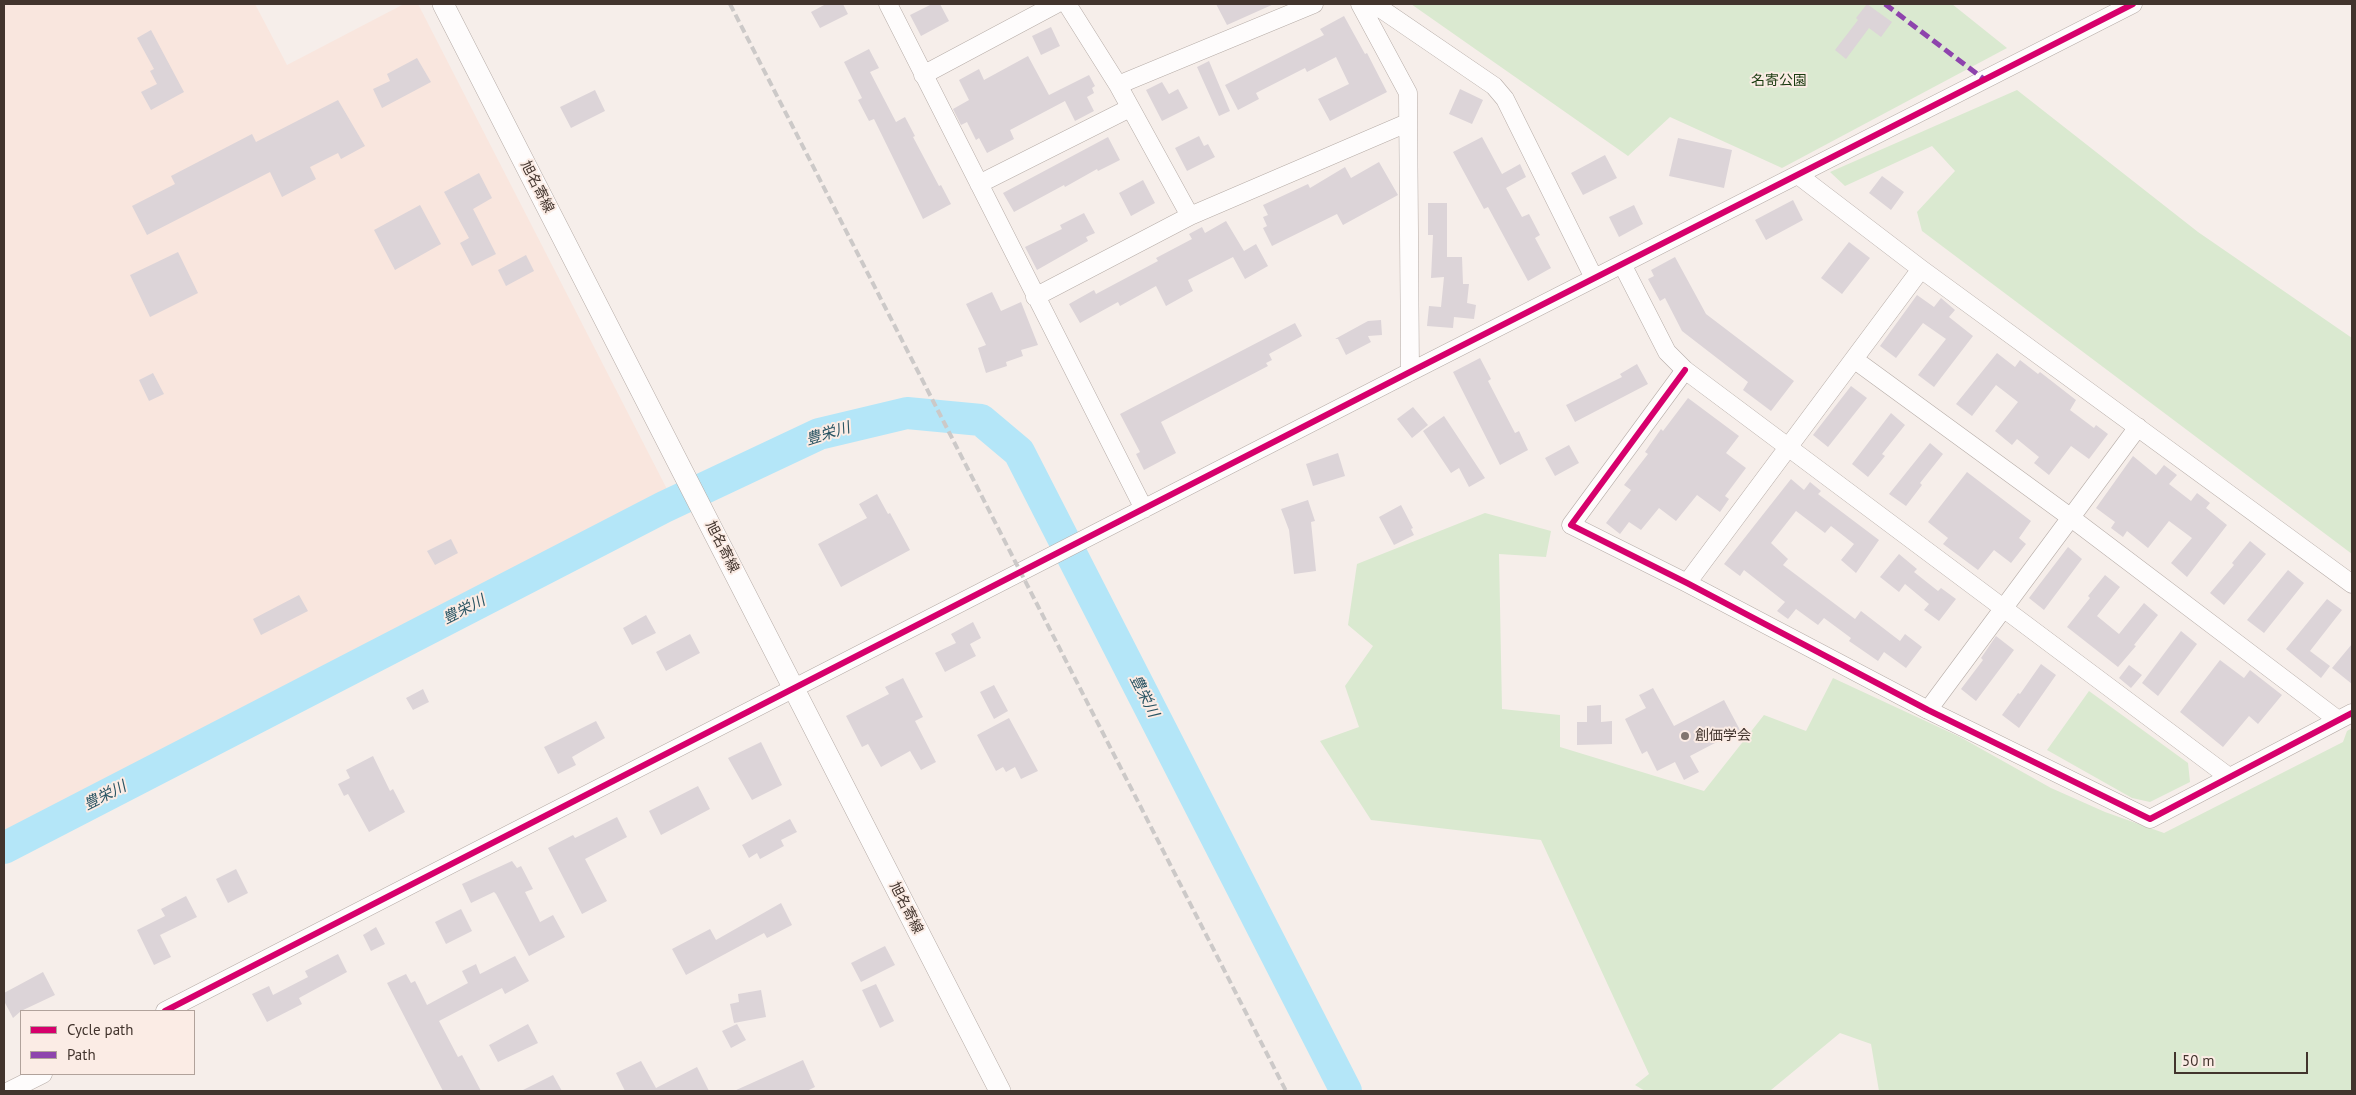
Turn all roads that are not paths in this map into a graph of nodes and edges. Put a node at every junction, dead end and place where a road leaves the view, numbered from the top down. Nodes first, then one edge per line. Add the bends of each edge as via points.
1 (443, 4) edge
2 (888, 4) edge
3 (1056, 4) edge
4 (1067, 4) edge
5 (1314, 4) edge
6 (1360, 4) edge
7 (1374, 4) edge
8 (2133, 4) edge
9 (923, 75) junction
10 (1118, 86) junction
11 (1130, 108) junction
12 (1408, 123) junction
13 (1798, 175) junction
14 (979, 184) junction
15 (1190, 216) junction
16 (1622, 264) junction
17 (1922, 268) junction
18 (1594, 278) junction
19 (1035, 297) junction
20 (1855, 360) junction
21 (1685, 370) junction
22 (1410, 372) junction
23 (2138, 428) junction
24 (1788, 447) junction
25 (1144, 509) junction
26 (2070, 518) junction
27 (1687, 583) junction
28 (2352, 584) edge
29 (2004, 610) junction
30 (794, 688) junction
31 (1928, 710) junction
32 (2345, 716) edge
33 (2229, 778) junction
34 (167, 1010) edge
35 (41, 1075) edge
36 (9, 1091) edge
37 (1000, 1091) edge

1 - 30 main road, 旭名寄線
2 - 9 street
3 - 9 street
4 - 10 street
5 - 10 street
6 - 12 street via 1408,93
7 - 18 street via 1494,86 1506,99
8 - 13 street
9 - 14 street
10 - 11 street
11 - 14 street
11 - 15 street
12 - 15 street
12 - 22 street
13 - 16 street
13 - 17 street
14 - 19 street
15 - 19 street
16 - 18 street
16 - 21 street via 1667,352
17 - 20 street
17 - 23 street
18 - 22 street
19 - 25 street
20 - 24 street
20 - 26 street
21 - 24 street
21 - 27 street via 1571,525
22 - 25 street
23 - 26 street
23 - 28 street
24 - 27 street
24 - 29 street
25 - 30 street
26 - 29 street
26 - 32 street
27 - 31 street
29 - 31 street
29 - 33 street
30 - 34 street
30 - 37 main road, 旭名寄線
31 - 33 street via 2150,819
32 - 33 street
35 - 36 street

